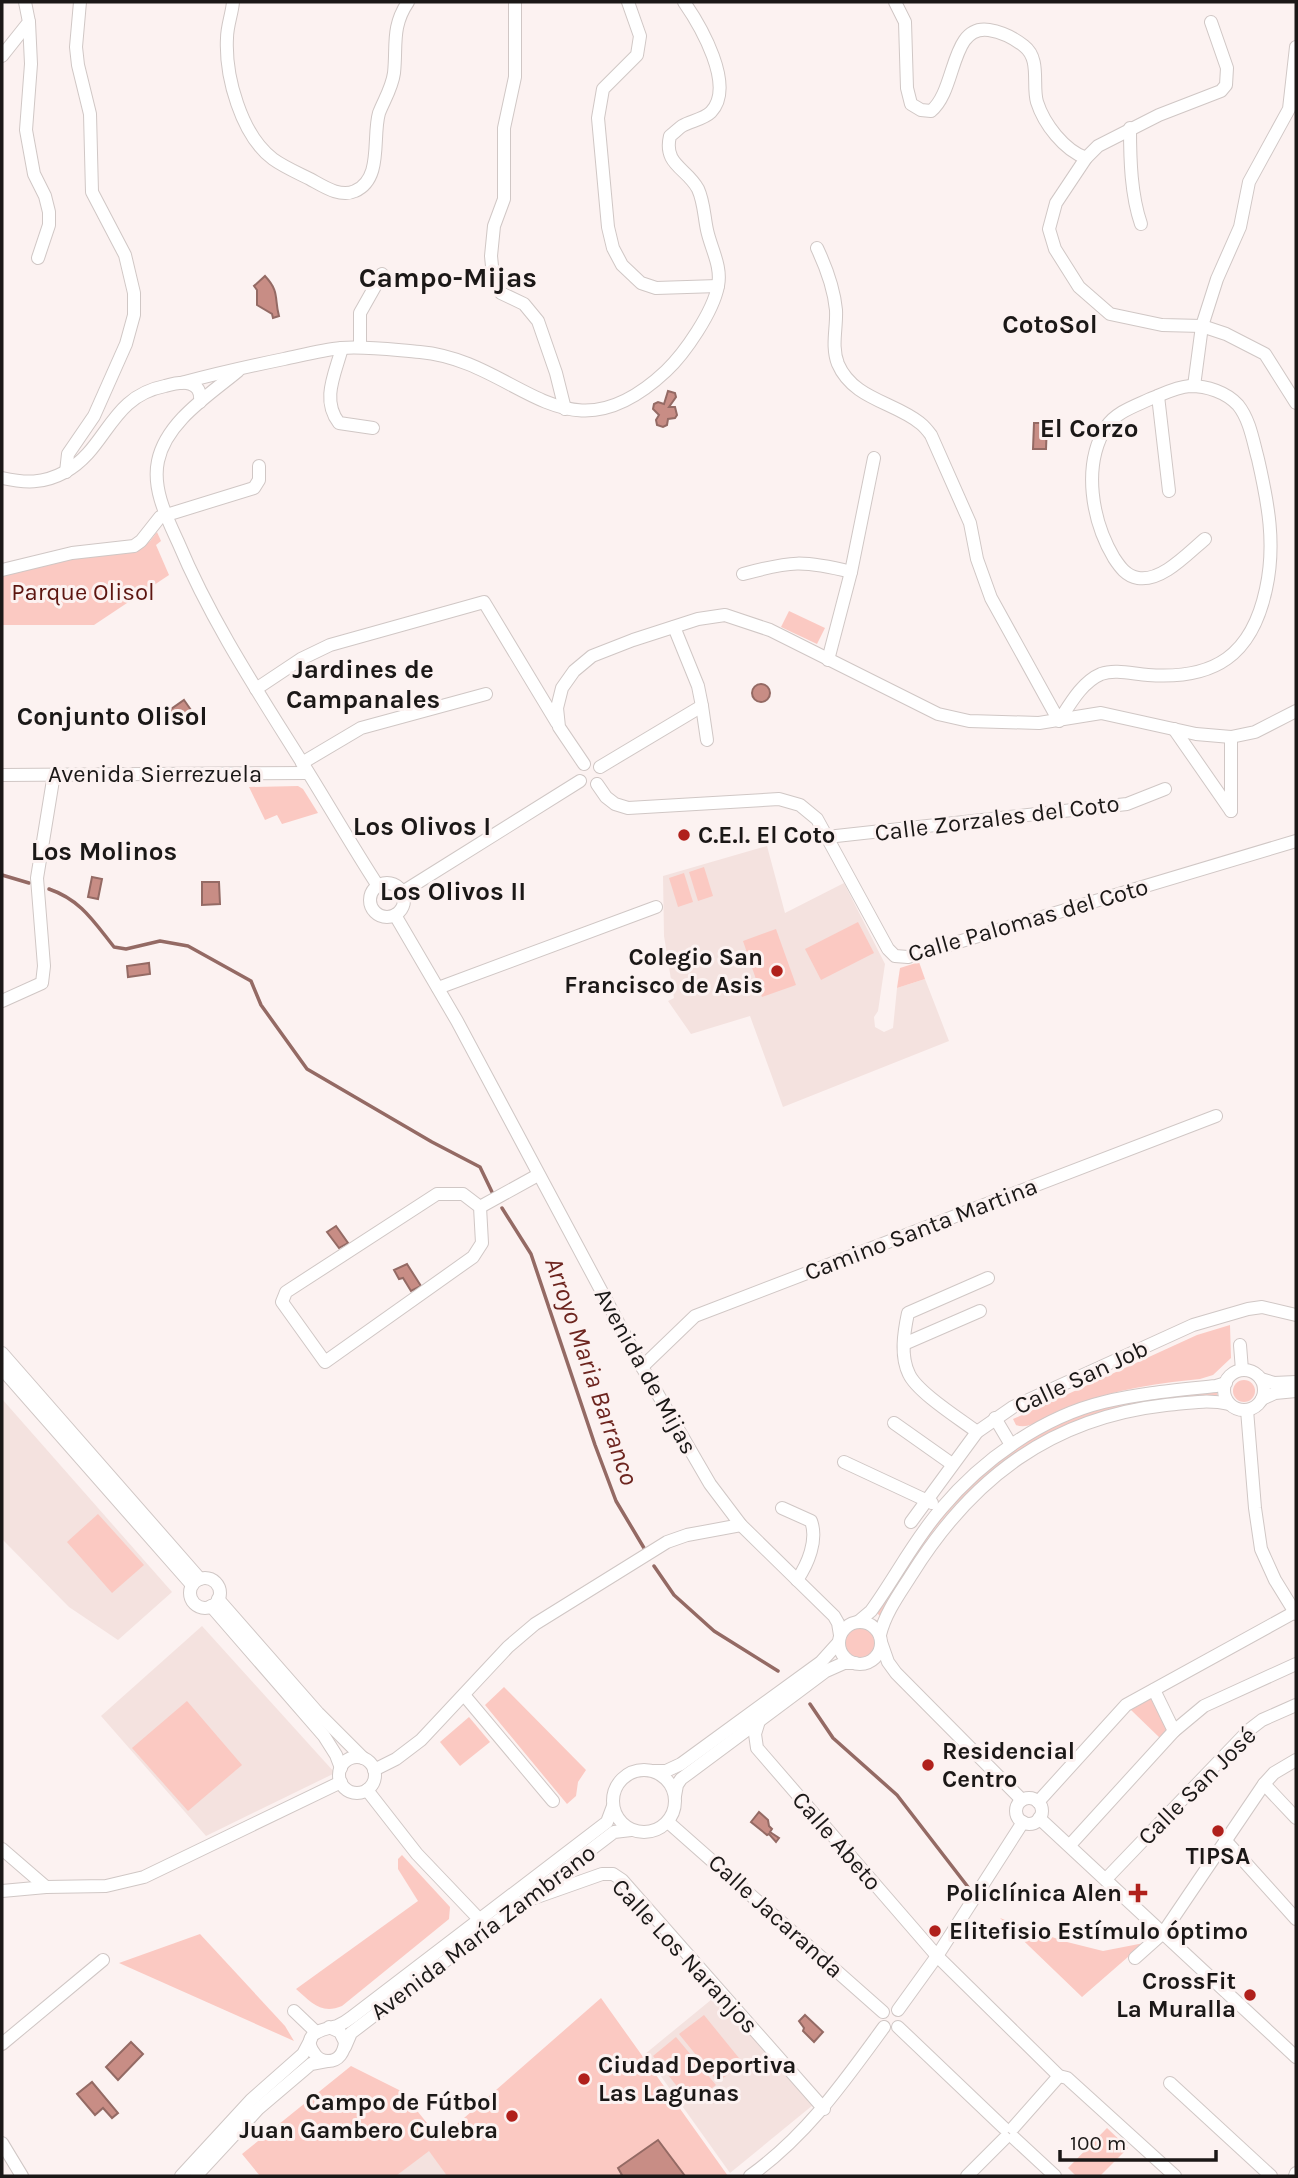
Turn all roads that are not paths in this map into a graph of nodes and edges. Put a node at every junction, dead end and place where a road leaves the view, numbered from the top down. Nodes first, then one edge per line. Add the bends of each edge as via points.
1 (25, 2) edge
2 (80, 2) edge
3 (233, 2) edge
4 (408, 2) edge
5 (515, 2) edge
6 (628, 2) edge
7 (684, 2) edge
8 (895, 2) edge
9 (29, 22) junction
10 (1211, 22) dead end
11 (1296, 47) edge
12 (2, 56) edge
13 (1130, 128) junction
14 (1086, 158) junction
15 (1141, 224) dead end
16 (817, 248) dead end
17 (38, 258) dead end
18 (382, 274) dead end
19 (718, 285) junction
20 (1202, 326) junction
21 (360, 347) junction
22 (342, 348) junction
23 (241, 368) junction
24 (181, 383) junction
25 (1194, 386) junction
26 (1158, 396) junction
27 (200, 402) junction
28 (1296, 403) edge
29 (565, 409) junction
30 (373, 428) dead end
31 (874, 458) dead end
32 (259, 466) dead end
33 (66, 472) junction
34 (2, 478) edge
35 (1169, 491) dead end
36 (166, 514) junction
37 (1205, 539) dead end
38 (2, 569) edge
39 (851, 572) junction
40 (743, 574) dead end
41 (674, 627) junction
42 (828, 660) junction
43 (256, 689) junction
44 (486, 694) dead end
45 (702, 706) junction
46 (1296, 710) edge
47 (1059, 721) junction
48 (559, 727) junction
49 (1174, 729) junction
50 (1231, 737) junction
51 (708, 740) dead end
52 (584, 764) junction
53 (600, 767) junction
54 (305, 768) junction
55 (54, 774) junction
56 (2, 775) edge
57 (580, 781) junction
58 (597, 784) junction
59 (1165, 789) dead end
60 (827, 837) junction
61 (1296, 841) edge
62 (378, 886) junction
63 (401, 893) junction
64 (656, 907) dead end
65 (395, 915) junction
66 (438, 988) junction
67 (2, 1001) edge
68 (1216, 1116) dead end
69 (538, 1175) junction
70 (480, 1208) junction
71 (988, 1278) dead end
72 (980, 1311) dead end
73 (1296, 1314) edge
74 (904, 1344) junction
75 (1240, 1345) dead end
76 (2, 1353) edge
77 (642, 1367) junction
78 (2, 1369) edge
79 (1242, 1370) junction
80 (1261, 1379) junction
81 (1226, 1382) junction
82 (1296, 1382) edge
83 (1296, 1391) edge
84 (1262, 1399) junction
85 (1229, 1404) junction
86 (1247, 1410) junction
87 (995, 1418) junction
88 (894, 1423) dead end
89 (977, 1432) junction
90 (1011, 1445) junction
91 (844, 1461) dead end
92 (952, 1464) junction
93 (926, 1500) junction
94 (782, 1508) dead end
95 (941, 1508) junction
96 (911, 1522) dead end
97 (741, 1525) junction
98 (797, 1580) junction
99 (196, 1582) junction
100 (215, 1602) junction
101 (1296, 1613) edge
102 (834, 1616) junction
103 (856, 1622) junction
104 (840, 1639) junction
105 (881, 1639) junction
106 (859, 1664) junction
107 (1296, 1664) edge
108 (895, 1673) junction
109 (1154, 1690) junction
110 (464, 1695) junction
111 (1296, 1705) edge
112 (759, 1721) junction
113 (1174, 1731) junction
114 (363, 1758) junction
115 (1296, 1760) edge
116 (341, 1769) junction
117 (374, 1770) junction
118 (654, 1771) junction
119 (341, 1782) junction
120 (1264, 1784) junction
121 (367, 1790) junction
122 (676, 1796) junction
123 (1022, 1800) junction
124 (553, 1801) dead end
125 (1038, 1802) junction
126 (613, 1806) junction
127 (1040, 1818) junction
128 (1296, 1818) edge
129 (668, 1822) junction
130 (1023, 1822) junction
131 (631, 1830) junction
132 (1224, 1840) junction
133 (1070, 1845) junction
134 (2, 1849) edge
135 (1106, 1879) junction
136 (46, 1887) junction
137 (2, 1891) edge
138 (520, 1903) junction
139 (479, 1919) junction
140 (1296, 1919) edge
141 (1163, 1933) junction
142 (937, 1956) junction
143 (1135, 1958) dead end
144 (103, 1960) dead end
145 (898, 2010) junction
146 (294, 2011) dead end
147 (883, 2012) junction
148 (329, 2027) junction
149 (884, 2027) junction
150 (898, 2027) junction
151 (314, 2035) junction
152 (2, 2044) edge
153 (345, 2048) junction
154 (1296, 2057) edge
155 (328, 2061) junction
156 (1059, 2076) junction
157 (1170, 2082) dead end
158 (824, 2109) junction
159 (1009, 2133) junction
160 (2, 2143) edge
161 (769, 2170) edge
162 (22, 2176) edge
163 (181, 2176) edge
164 (195, 2176) edge
165 (750, 2176) edge
166 (967, 2176) edge
167 (1055, 2176) edge
168 (1175, 2176) edge
169 (1271, 2176) edge

1 - 9 street
2 - 33 street via 76,47 90,114 92,192 125,255 134,315 94,416 68,454
3 - 4 street via 227,58 240,113 253,136 272,159 342,193 354,192 371,174 379,113 394,73 397,24
5 - 29 street via 514,77 504,128 504,199 494,226 493,276 501,293 524,304 538,321
6 - 19 street via 640,37 637,55 603,89 598,118 612,248 641,283 656,288
7 - 19 street via 714,55 719,84 710,113 675,131 668,151 697,187 720,272
8 - 14 street via 905,22 906,88 911,104 931,111 940,103 962,43 972,32 1001,33 1026,47 1035,68 1037,101 1047,120 1074,154
9 - 12 street
9 - 17 street via 32,64 26,130 34,174 50,212
10 - 13 street via 1227,68 1226,85
11 - 20 street via 1289,108 1250,182 1240,227
13 - 14 street
13 - 15 street
14 - 20 street via 1056,203 1049,229 1055,249 1079,287 1110,314 1162,325
16 - 47 street via 834,295 839,364 863,392 921,423 931,435 970,523 991,598
18 - 21 street via 360,313
19 - 29 street via 710,308 687,344 652,383 605,408 589,412
20 - 25 street
20 - 28 street via 1265,354
21 - 22 street
21 - 29 street via 449,356
22 - 23 street
22 - 30 street via 330,390 332,414 339,424
23 - 24 street
23 - 27 street
24 - 27 street via 197,388
24 - 33 street via 142,392 125,405 81,461
25 - 26 street
25 - 47 street via 1225,395 1237,405 1252,435 1270,514 1271,539 1266,591 1256,620 1234,655 1204,670 1152,675 1113,672 1092,679
26 - 35 street
26 - 37 street via 1119,414 1107,425 1094,460 1094,503 1103,538 1121,568 1138,578 1159,574
27 - 36 street via 162,449 157,474
31 - 39 street
32 - 36 street via 254,488
33 - 34 street via 39,482
36 - 38 street via 134,546 72,553
36 - 43 street via 219,629
39 - 40 street via 795,562
39 - 42 street
41 - 42 street via 725,615
41 - 45 street
41 - 48 street via 592,656 574,671 559,698
42 - 47 street via 938,714 969,721
43 - 48 street via 330,645 484,602
43 - 54 street
44 - 54 street via 361,728
45 - 51 street
45 - 53 street
46 - 50 street via 1255,732
47 - 49 street via 1101,713
48 - 52 street
49 - 50 street
49 - 50 street via 1231,811
52 - 53 street
52 - 57 street via 579,769
53 - 58 street via 602,778
54 - 55 street, Avenida Sierrezuela
54 - 62 street
55 - 56 street, Avenida Sierrezuela
55 - 67 street via 37,878 43,984
57 - 58 street
57 - 63 street
58 - 60 street, Calle Palomas del Coto via 615,804 628,808 789,801 817,819
59 - 60 street, Calle Zorzales del Coto via 1127,804
60 - 61 street, Calle Palomas del Coto via 888,949 895,956 908,957
62 - 63 street via 391,884
62 - 65 street via 371,895 373,910 384,917
63 - 65 street via 402,908
64 - 66 street
65 - 66 street, Avenida de Mijas
66 - 69 street, Avenida de Mijas
68 - 77 street, Camino Santa Martina via 695,1316
69 - 70 street
69 - 77 street, Avenida de Mijas
70 - 70 street via 463,1194 437,1194 286,1292 282,1302 325,1362 473,1257 482,1243
71 - 74 street via 908,1314
72 - 74 street
73 - 87 street, Calle San Job via 1262,1307 1193,1325
74 - 89 street via 909,1376
75 - 79 street
76 - 99 street
77 - 97 street, Avenida de Mijas via 710,1484
78 - 99 street
79 - 80 street
79 - 81 street
80 - 82 street
80 - 84 street
81 - 85 street
81 - 90 street via 1102,1402
83 - 84 street
84 - 86 street
85 - 86 street
85 - 105 street via 1199,1402 1106,1415 1019,1457 952,1517 895,1602 882,1625
86 - 101 street via 1261,1549
87 - 89 street, Calle San Job
87 - 90 street
88 - 92 street
89 - 92 street, Calle San Job
90 - 95 street
91 - 93 street
92 - 93 street, Calle San Job
93 - 95 street
93 - 96 street, Calle San Job
94 - 98 street via 811,1521 814,1530 807,1566
95 - 103 street via 871,1611
97 - 98 street, Avenida de Mijas
97 - 110 street via 667,1542 536,1624
98 - 102 street, Avenida de Mijas
99 - 100 street via 208,1578 216,1583 220,1591
99 - 100 street via 190,1596 196,1604 205,1607
100 - 114 street
100 - 116 street via 324,1735
101 - 109 street
102 - 103 street, Avenida de Mijas
102 - 104 street, Avenida de Mijas
103 - 104 street via 847,1626
103 - 105 street via 871,1625
104 - 106 street via 844,1656
104 - 118 street via 821,1662 681,1765
105 - 106 street via 878,1654
105 - 108 street
106 - 108 street
106 - 112 street via 844,1663 827,1671
107 - 113 street via 1204,1706
108 - 123 street
109 - 113 street
109 - 125 street via 1126,1705
110 - 117 street via 421,1740
110 - 124 street
111 - 135 street, Calle San José via 1249,1730
112 - 122 street via 681,1779
112 - 142 street, Calle Abeto via 757,1748
113 - 133 street
114 - 116 street via 352,1758
114 - 117 street
115 - 120 street
116 - 119 street
117 - 121 street via 374,1781
118 - 122 street via 668,1781
118 - 126 street via 643,1769 624,1777 613,1795
119 - 121 street via 349,1791
119 - 136 street via 144,1877 106,1886
120 - 128 street
120 - 132 street
121 - 139 street via 417,1854
122 - 129 street
123 - 125 street
123 - 130 street via 1016,1812
125 - 127 street
126 - 131 street via 615,1815
126 - 139 street, Avenida María Zambrano via 607,1822
127 - 130 street
127 - 133 street
129 - 131 street via 650,1832
129 - 147 street, Calle Jacaranda
130 - 142 street
131 - 138 street, Avenida María Zambrano via 614,1832
132 - 140 street
132 - 141 street
133 - 135 street
134 - 136 street
135 - 141 street
136 - 137 street
138 - 153 street, Avenida María Zambrano via 358,2026
138 - 158 street, Calle Los Naranjos via 603,1874 622,1880
139 - 148 street, Avenida María Zambrano via 352,2017
141 - 143 street
141 - 154 street
142 - 145 street
142 - 156 street, Calle Abeto
144 - 152 street
145 - 147 street
145 - 150 street via 902,2017
146 - 151 street
147 - 149 street via 880,2020
148 - 151 street
148 - 153 street via 342,2034
149 - 150 street
149 - 158 street
150 - 159 street
151 - 155 street via 314,2054
151 - 163 street via 303,2054 251,2100
153 - 155 street
155 - 164 street via 311,2064 258,2109
156 - 159 street
156 - 168 street, Calle Abeto via 1067,2078
157 - 169 street
158 - 161 street
159 - 166 street
159 - 167 street
160 - 162 street
161 - 165 street

